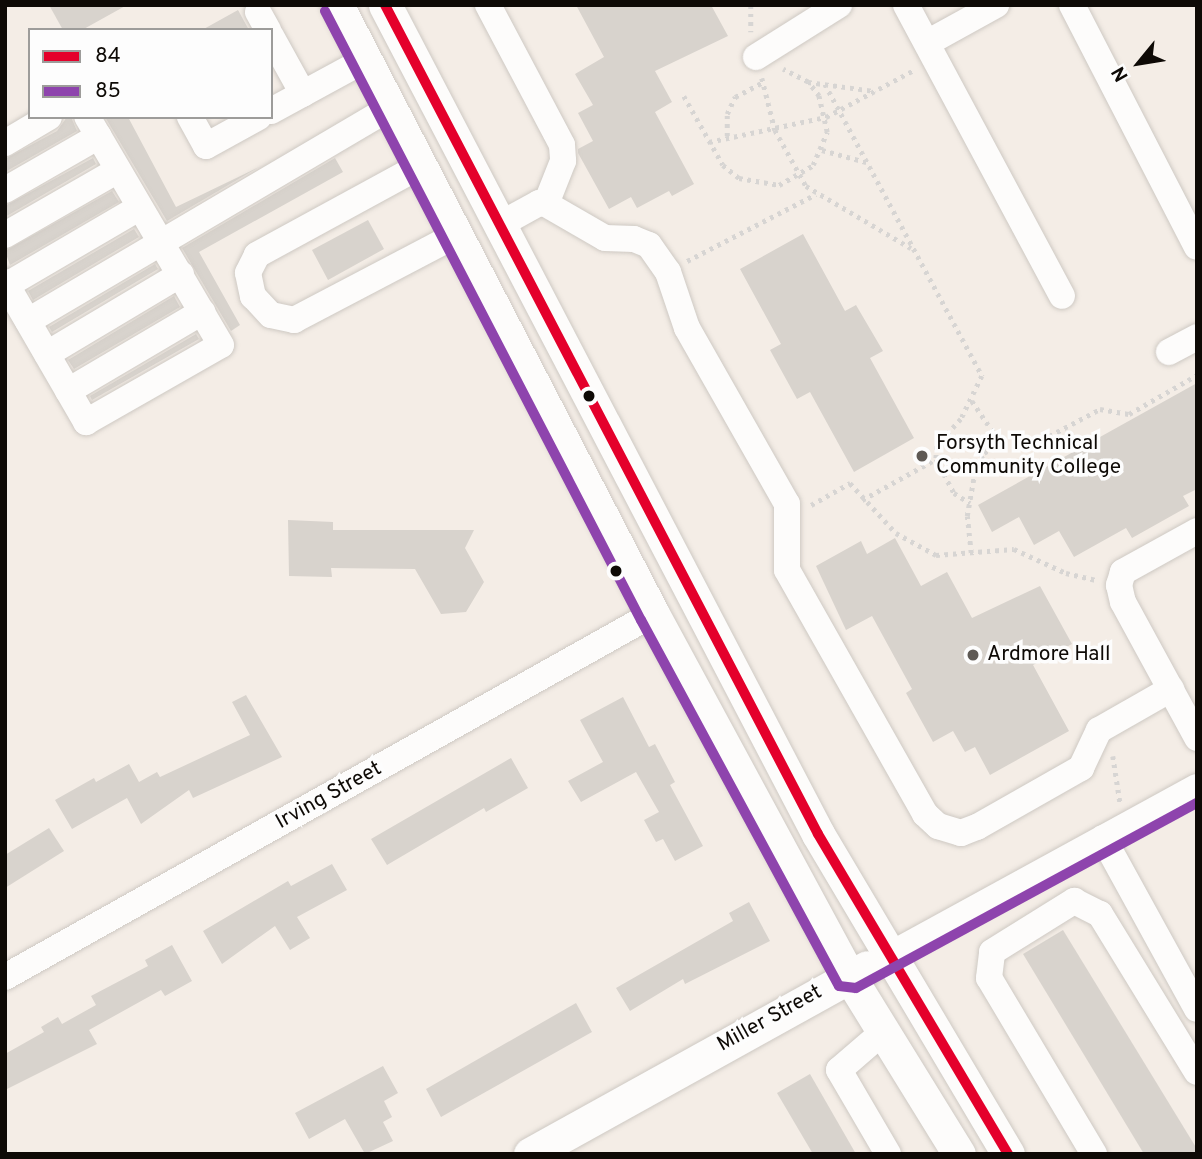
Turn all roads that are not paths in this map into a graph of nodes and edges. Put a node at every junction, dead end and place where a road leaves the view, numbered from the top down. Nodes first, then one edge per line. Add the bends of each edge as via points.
1 (337, 5) edge
2 (385, 5) edge
3 (488, 5) edge
4 (839, 5) edge
5 (906, 5) edge
6 (996, 5) edge
7 (1072, 5) edge
8 (273, 40) edge
9 (931, 50) junction
10 (365, 60) junction
11 (758, 62) road end
12 (303, 94) junction
13 (390, 108) junction
14 (273, 110) edge
15 (45, 119) edge
16 (191, 119) edge
17 (255, 119) edge
18 (93, 127) edge
19 (5, 143) edge
20 (420, 166) junction
21 (118, 170) junction
22 (5, 190) edge
23 (546, 204) junction
24 (139, 208) junction
25 (499, 225) junction
26 (5, 235) edge
27 (456, 235) junction
28 (160, 242) junction
29 (1197, 247) edge
30 (181, 274) junction
31 (6, 283) edge
32 (1062, 296) dead end
33 (202, 312) junction
34 (27, 321) junction
35 (1197, 337) edge
36 (1170, 352) dead end
37 (47, 355) junction
38 (68, 391) junction
39 (1197, 531) edge
40 (653, 614) junction
41 (1171, 689) junction
42 (1197, 738) edge
43 (1197, 786) edge
44 (1103, 838) junction
45 (888, 956) junction
46 (1176, 972) junction
47 (849, 976) junction
48 (5, 977) edge
49 (1147, 991) junction
50 (1197, 1009) edge
51 (883, 1032) junction
52 (1197, 1072) edge
53 (530, 1154) edge
54 (888, 1154) edge
55 (959, 1154) edge
56 (1008, 1154) edge
57 (1094, 1154) edge

1 - 10 main road
2 - 25 main road
3 - 23 street via 562,145 563,161
4 - 11 street
5 - 9 street
6 - 9 street
7 - 29 street
8 - 12 street
9 - 32 street
10 - 12 street
10 - 13 main road
12 - 14 street
13 - 20 main road
13 - 28 street
15 - 19 street
16 - 17 street via 206,146
18 - 21 street
18 - 22 street
20 - 27 main road
20 - 27 street via 257,255 248,273 253,296 271,315 294,320
21 - 24 street
21 - 26 street
23 - 25 street via 539,203
23 - 41 street via 605,238 634,239 649,245 668,272 687,328 787,504 788,570 925,814 938,826 961,833 1070,774 1086,761 1096,735 1114,718
24 - 28 street
24 - 31 street
25 - 45 main road via 759,725
27 - 40 main road
28 - 30 street
28 - 34 street
30 - 33 street
30 - 37 street
31 - 34 street
33 - 38 street
33 - 38 street via 221,345 86,422
34 - 37 street
35 - 36 street
37 - 38 street
39 - 41 street via 1123,572 1119,585 1123,602
40 - 47 main road
40 - 48 street, Irving Street
41 - 42 street
43 - 44 street, Miller Street
44 - 45 street, Miller Street
44 - 46 street
45 - 47 main road, Miller Street
45 - 56 main road
46 - 49 street
46 - 50 street
47 - 51 main road
47 - 53 main road, Miller Street
49 - 52 street
49 - 57 street via 1100,914 1074,901 992,952 989,978
51 - 54 street via 839,1070
51 - 55 main road

